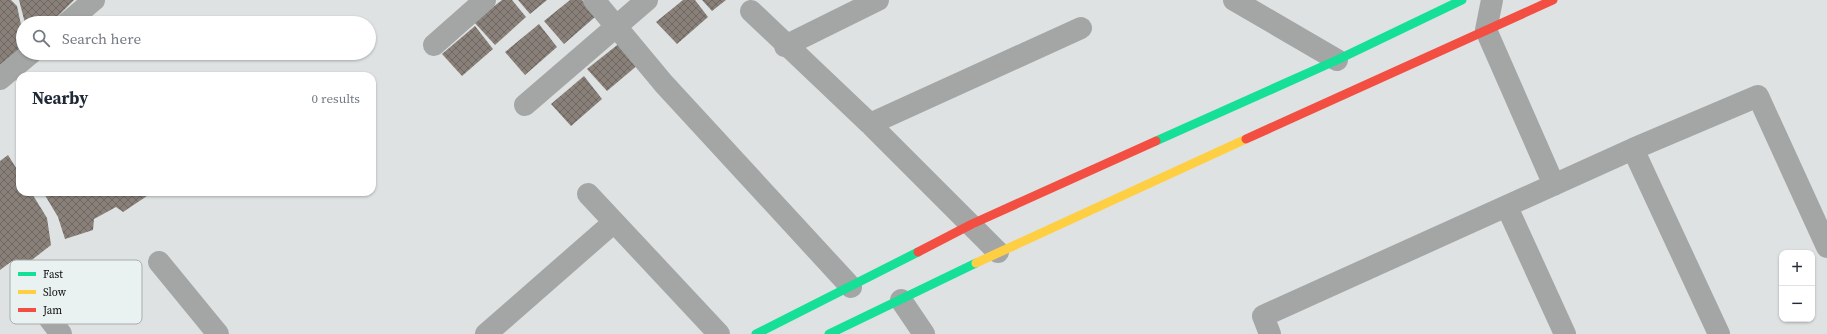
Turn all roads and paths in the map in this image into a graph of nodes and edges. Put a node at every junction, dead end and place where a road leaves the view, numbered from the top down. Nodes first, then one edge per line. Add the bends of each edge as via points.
1 (94, 0) edge
2 (486, 0) edge
3 (594, 0) edge
4 (647, 0) edge
5 (878, 0) edge
6 (1234, 0) edge
7 (1462, 0) edge
8 (1492, 0) edge
9 (1553, 0) edge
10 (751, 11) dead end
11 (75, 16) edge
12 (617, 27) junction
13 (1081, 28) dead end
14 (1486, 30) junction
15 (434, 45) dead end
16 (786, 46) junction
17 (23, 60) edge
18 (1337, 60) junction
19 (0, 79) edge
20 (525, 105) dead end
21 (870, 124) junction
22 (1634, 149) junction
23 (1554, 185) junction
24 (588, 194) dead end
25 (1507, 207) junction
26 (613, 223) junction
27 (972, 224) junction
28 (1827, 247) edge
29 (998, 252) junction
30 (159, 262) dead end
31 (851, 287) junction
32 (901, 300) junction
33 (53, 324) edge
34 (61, 334) edge
35 (218, 334) edge
36 (486, 334) edge
37 (719, 334) edge
38 (756, 334) edge
39 (829, 334) edge
40 (924, 334) edge
41 (1270, 334) edge
42 (1565, 334) edge
43 (1719, 334) edge

1 - 11 street
2 - 15 street
3 - 12 street
4 - 12 street
5 - 16 street
6 - 18 street
7 - 18 street
8 - 14 street
9 - 14 street
10 - 16 street
12 - 20 street
12 - 31 street via 664,84
13 - 21 street
14 - 23 street
14 - 29 street
16 - 21 street
17 - 19 street
18 - 27 street
21 - 27 street
22 - 23 street
22 - 28 street via 1758,96
22 - 43 street
23 - 25 street
24 - 26 street
25 - 41 street via 1263,316
25 - 42 street
26 - 36 street
26 - 37 street
27 - 29 street
27 - 31 street
29 - 32 street
30 - 35 street
31 - 38 street
32 - 39 street
32 - 40 street
33 - 34 street

